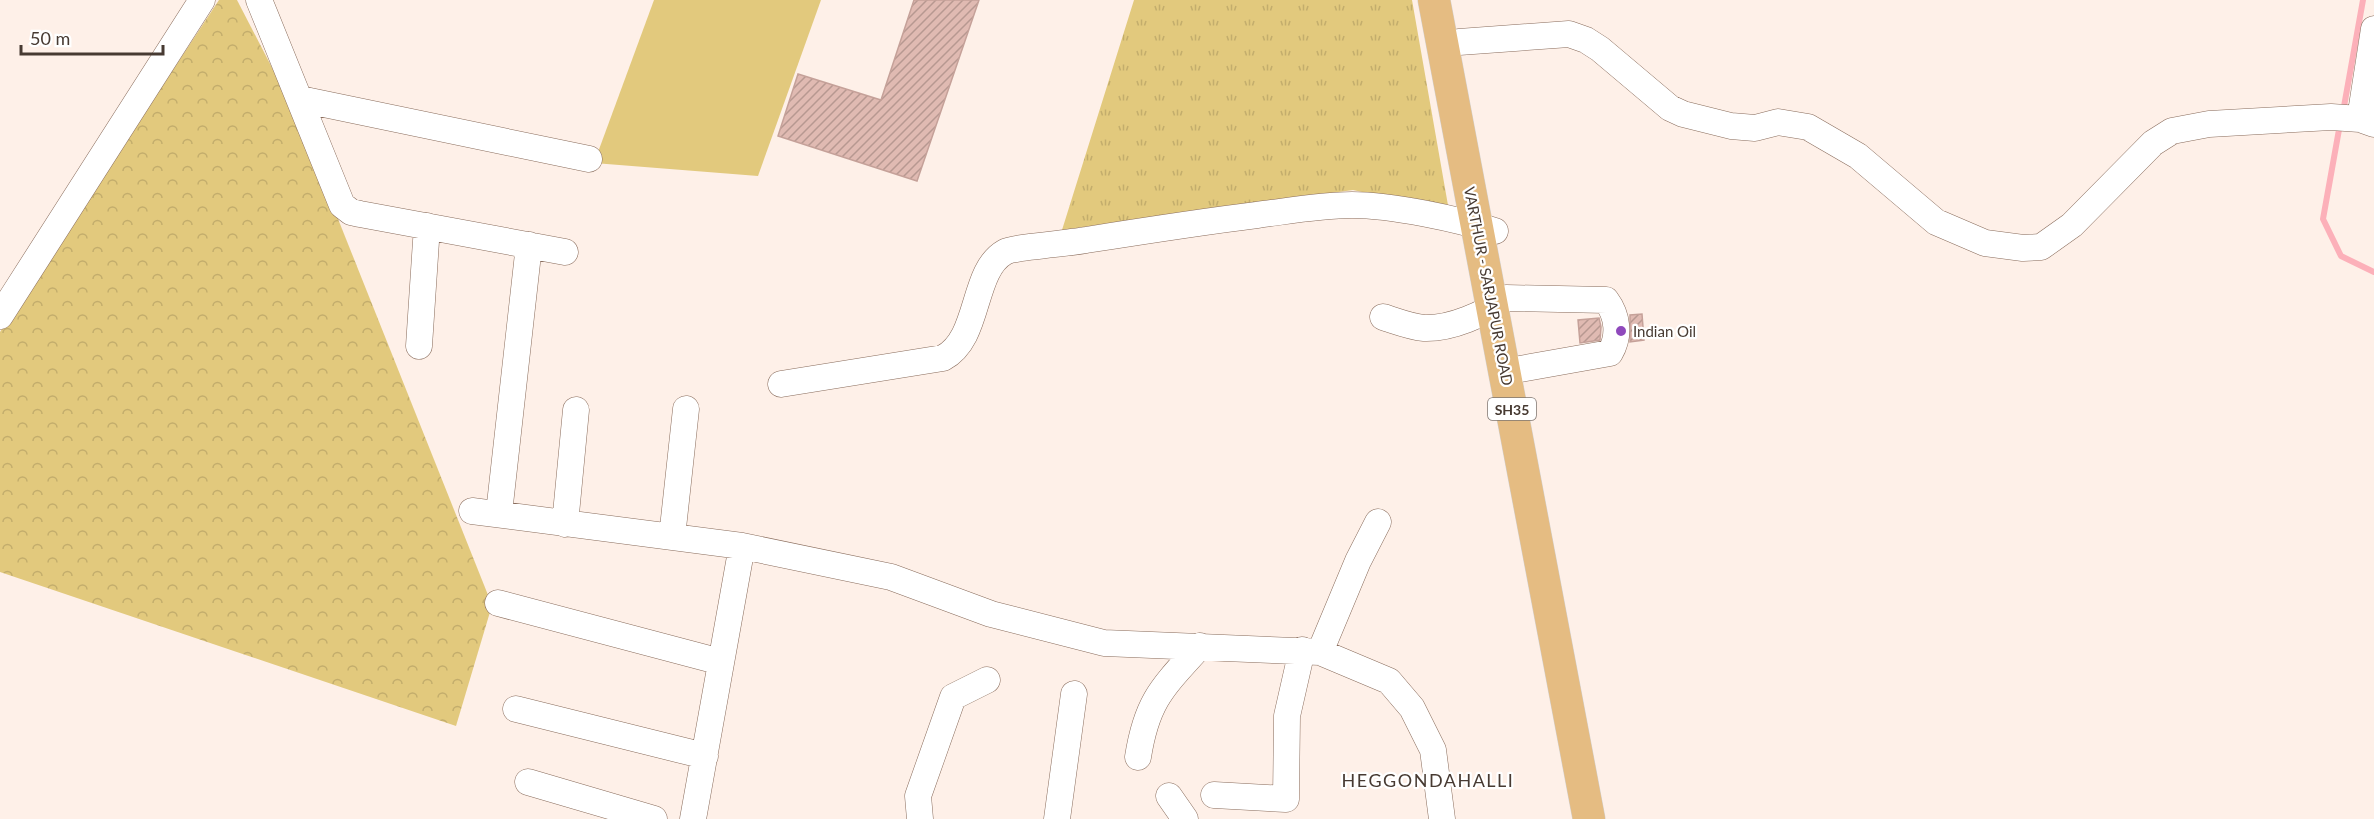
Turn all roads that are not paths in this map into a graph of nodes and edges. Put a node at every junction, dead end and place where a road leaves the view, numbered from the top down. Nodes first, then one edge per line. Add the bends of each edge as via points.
1 (202, 0) edge
2 (259, 0) edge
3 (1434, 0) edge
4 (1452, 0) edge
5 (2374, 29) edge
6 (1459, 42) junction
7 (300, 99) junction
8 (2367, 121) edge
9 (589, 159) dead end
10 (427, 226) junction
11 (1486, 228) junction
12 (529, 245) junction
13 (566, 252) dead end
14 (1500, 303) junction
15 (0, 316) edge
16 (1383, 317) dead end
17 (419, 346) dead end
18 (1520, 369) junction
19 (781, 384) dead end
20 (686, 409) dead end
21 (576, 410) dead end
22 (471, 511) dead end
23 (500, 513) junction
24 (1378, 522) dead end
25 (565, 524) junction
26 (672, 537) junction
27 (742, 546) junction
28 (498, 603) dead end
29 (1200, 646) junction
30 (1311, 651) junction
31 (722, 662) junction
32 (987, 681) dead end
33 (1074, 694) dead end
34 (516, 709) dead end
35 (705, 756) junction
36 (1138, 757) dead end
37 (528, 782) dead end
38 (1214, 795) dead end
39 (1169, 796) dead end
40 (654, 819) edge
41 (693, 819) edge
42 (920, 819) edge
43 (1057, 819) edge
44 (1185, 819) edge
45 (1442, 819) edge
46 (1588, 819) edge

1 - 15 street
2 - 7 street
3 - 11 main road, VARTHUR - SARJAPUR ROAD / SH35
4 - 6 main road, VARTHUR - SARJAPUR ROAD / SH35
5 - 8 street
6 - 8 street via 1569,34 1586,40 1670,108 1731,126 1755,128 1778,123 1808,127 1858,156 1936,222 1985,243 2023,248 2041,247 2072,225 2153,143 2172,131 2209,124 2331,117
6 - 11 main road, VARTHUR - SARJAPUR ROAD / SH35
7 - 9 street
7 - 10 street via 342,205 351,212
10 - 12 street
10 - 17 street
11 - 14 main road, VARTHUR - SARJAPUR ROAD / SH35
11 - 19 street via 1353,205 1270,213 1007,251 989,269 962,340 953,353 943,358
12 - 13 street
12 - 23 street
14 - 16 street via 1443,327 1422,328
14 - 18 main road, VARTHUR - SARJAPUR ROAD / SH35
14 - 18 street via 1606,300 1613,310 1616,343 1610,353
14 - 46 main road, VARTHUR - SARJAPUR ROAD / SH35
18 - 46 main road, VARTHUR - SARJAPUR ROAD / SH35
20 - 26 street
21 - 25 street
22 - 23 street
23 - 25 street
24 - 30 street
25 - 26 street
26 - 27 street
27 - 29 street via 891,577 991,615 1104,643
27 - 31 street
28 - 31 street
29 - 30 street
29 - 36 street via 1160,691 1147,715
30 - 38 street via 1287,716 1286,799
30 - 45 street via 1389,681 1412,708 1433,750
31 - 35 street
32 - 42 street via 953,697 918,796
33 - 43 street
34 - 35 street
35 - 41 street
37 - 40 street
39 - 44 street

